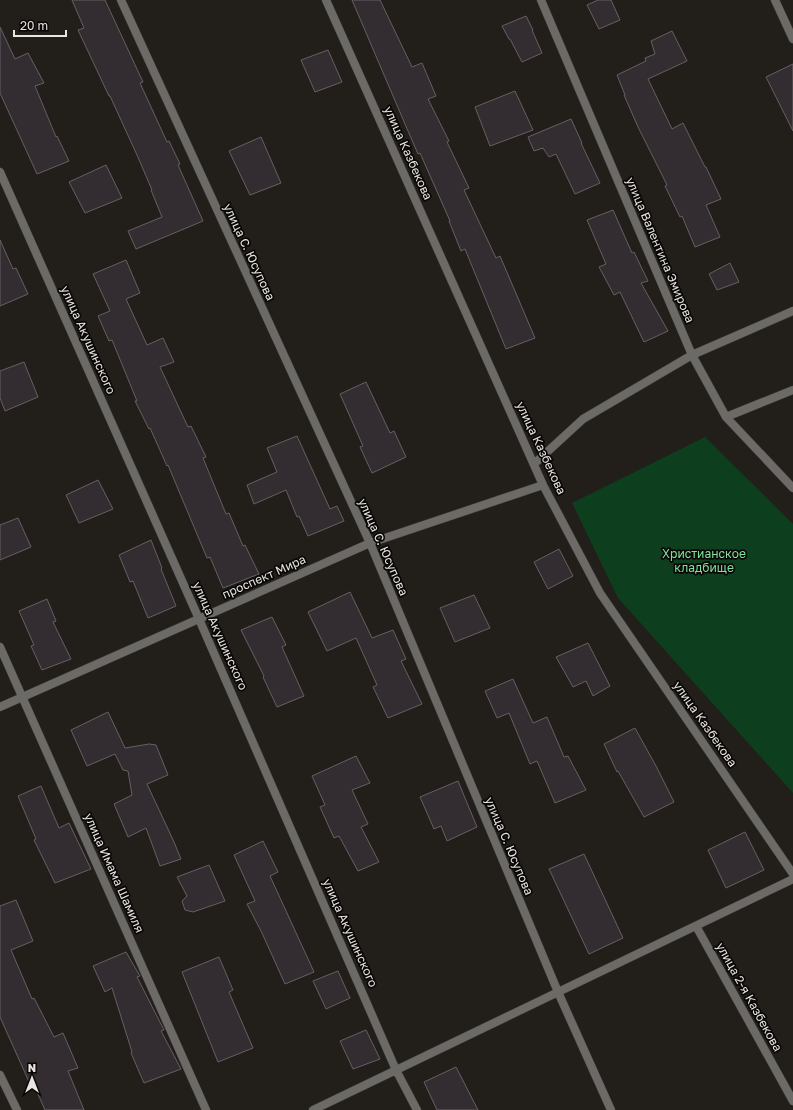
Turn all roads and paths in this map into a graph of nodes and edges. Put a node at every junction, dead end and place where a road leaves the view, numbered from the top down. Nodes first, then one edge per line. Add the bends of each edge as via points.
1 (121, 0) edge
2 (326, 0) edge
3 (542, 0) edge
4 (775, 0) edge
5 (793, 39) edge
6 (0, 172) edge
7 (793, 311) edge
8 (692, 355) junction
9 (793, 390) edge
10 (726, 417) junction
11 (534, 464) junction
12 (543, 484) junction
13 (793, 488) edge
14 (370, 543) junction
15 (199, 619) junction
16 (0, 646) edge
17 (23, 697) junction
18 (0, 707) edge
19 (793, 874) edge
20 (793, 879) edge
21 (696, 926) junction
22 (558, 992) junction
23 (396, 1070) junction
24 (0, 1075) edge
25 (793, 1101) edge
26 (17, 1110) edge
27 (206, 1110) edge
28 (313, 1110) edge
29 (417, 1110) edge
30 (611, 1110) edge

1 - 14 street, улица С. Юсупова
2 - 11 street, улица Казбекова
3 - 8 street, улица Валентина Эмирова
4 - 5 street
6 - 15 street, улица Акушинского
7 - 8 street
8 - 10 street, улица Валентина Эмирова
8 - 11 street via 582,419
9 - 10 street
10 - 13 street, улица Валентина Эмирова
11 - 12 street, улица Казбекова
12 - 14 street, проспект Мира
12 - 19 street, улица Казбекова via 600,594
14 - 15 street, проспект Мира
14 - 22 street, улица С. Юсупова
15 - 17 street, проспект Мира
15 - 23 street, улица Акушинского
16 - 17 street, улица Имама Шамиля
17 - 18 street, проспект Мира
17 - 27 street, улица Имама Шамиля
20 - 21 street
21 - 22 street
21 - 25 street, улица 2-я Казбекова
22 - 23 street
22 - 30 street, улица С. Юсупова
23 - 28 street
23 - 29 street, улица Акушинского
24 - 26 street

